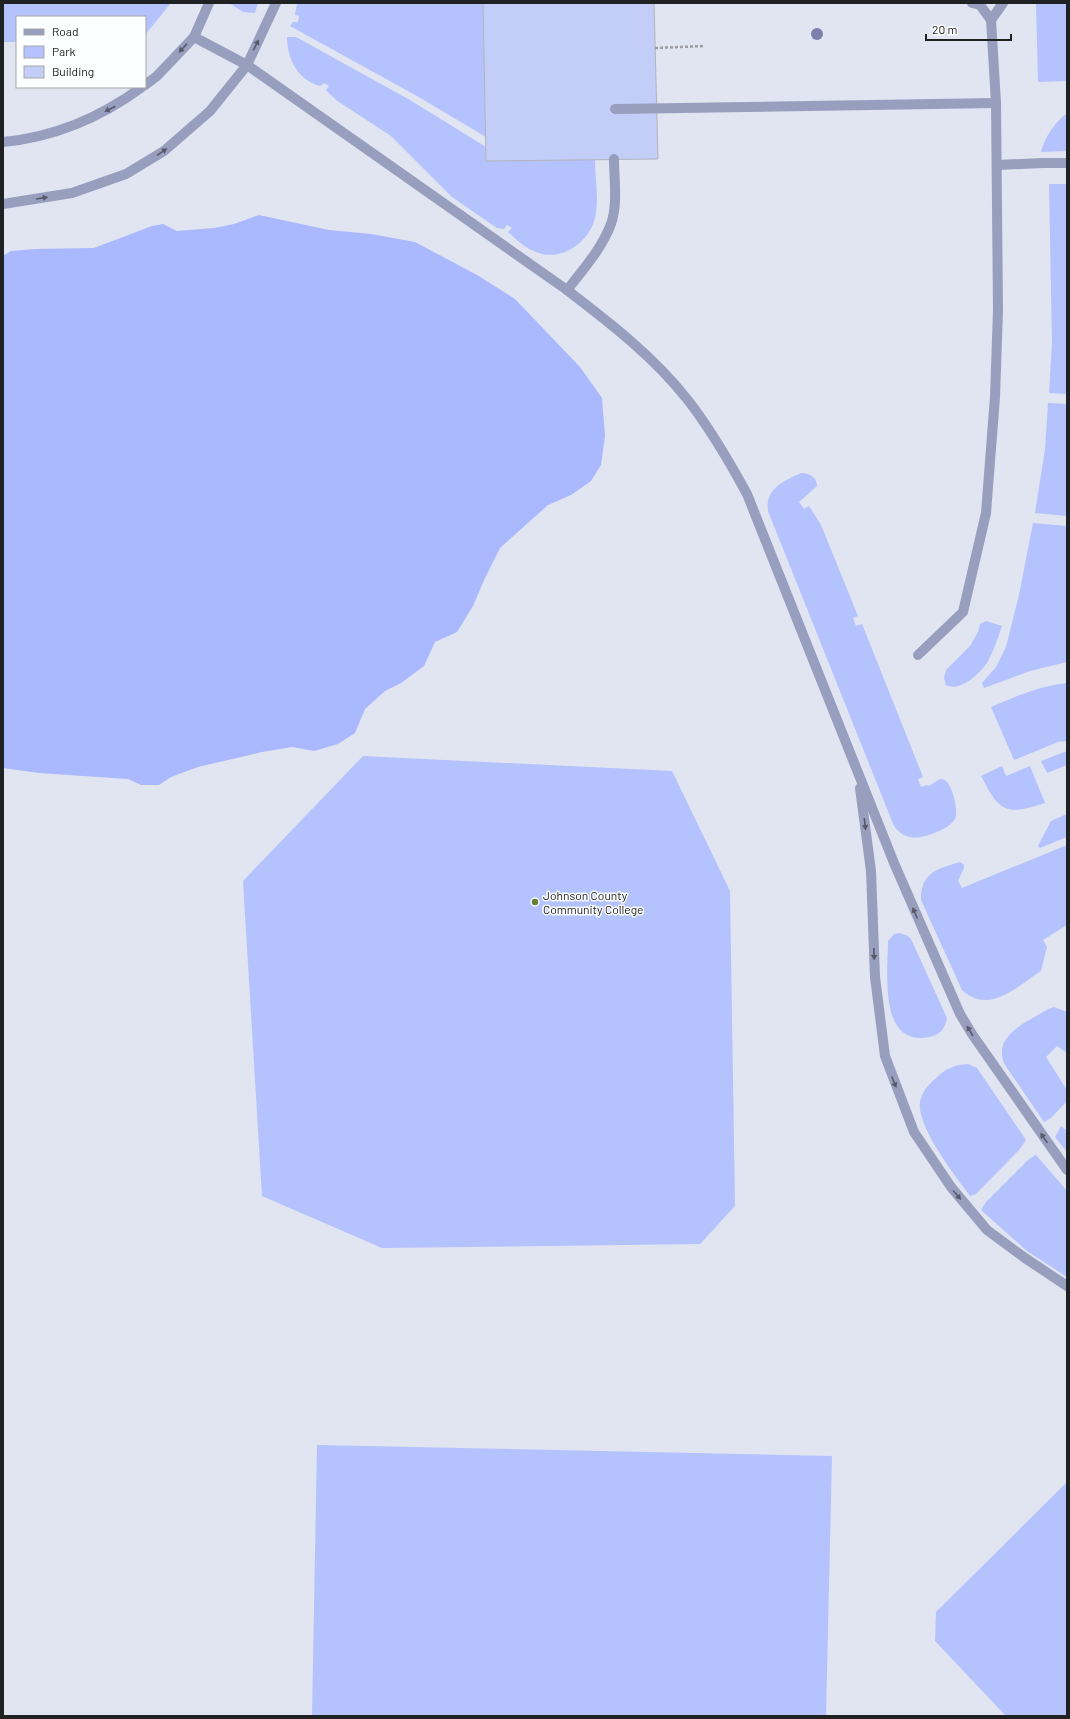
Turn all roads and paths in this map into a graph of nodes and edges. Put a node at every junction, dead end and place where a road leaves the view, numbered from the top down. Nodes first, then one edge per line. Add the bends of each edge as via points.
1 (209, 3) edge
2 (276, 3) edge
3 (972, 3) edge
4 (1003, 3) edge
5 (991, 20) junction
6 (194, 37) junction
7 (704, 46) dead end
8 (655, 48) dead end
9 (247, 65) junction
10 (146, 84) edge
11 (141, 88) edge
12 (996, 103) junction
13 (615, 109) dead end
14 (3, 142) edge
15 (614, 159) dead end
16 (1067, 164) edge
17 (997, 165) junction
18 (3, 204) edge
19 (567, 290) junction
20 (918, 655) dead end
21 (858, 772) junction
22 (1067, 1170) edge
23 (1067, 1286) edge

1 - 6 street
9 -> 2 street
3 - 5 street via 980,5
4 - 5 street
5 - 12 street
6 - 9 street
6 -> 10 street
7 - 8 path
18 -> 9 street via 72,193 126,174 164,151 210,111
9 - 19 street
11 -> 14 street via 121,103 88,121 50,134
12 - 13 street
12 - 17 street
15 - 19 street via 615,196 611,223 598,249
16 - 17 street via 1043,162
17 - 20 street via 998,310 995,397 986,513 963,612
19 - 21 street via 649,358 686,398 718,442 747,494
22 -> 21 street via 960,1014 896,869
21 -> 23 street via 871,871 875,977 885,1056 914,1132 950,1187 987,1230

